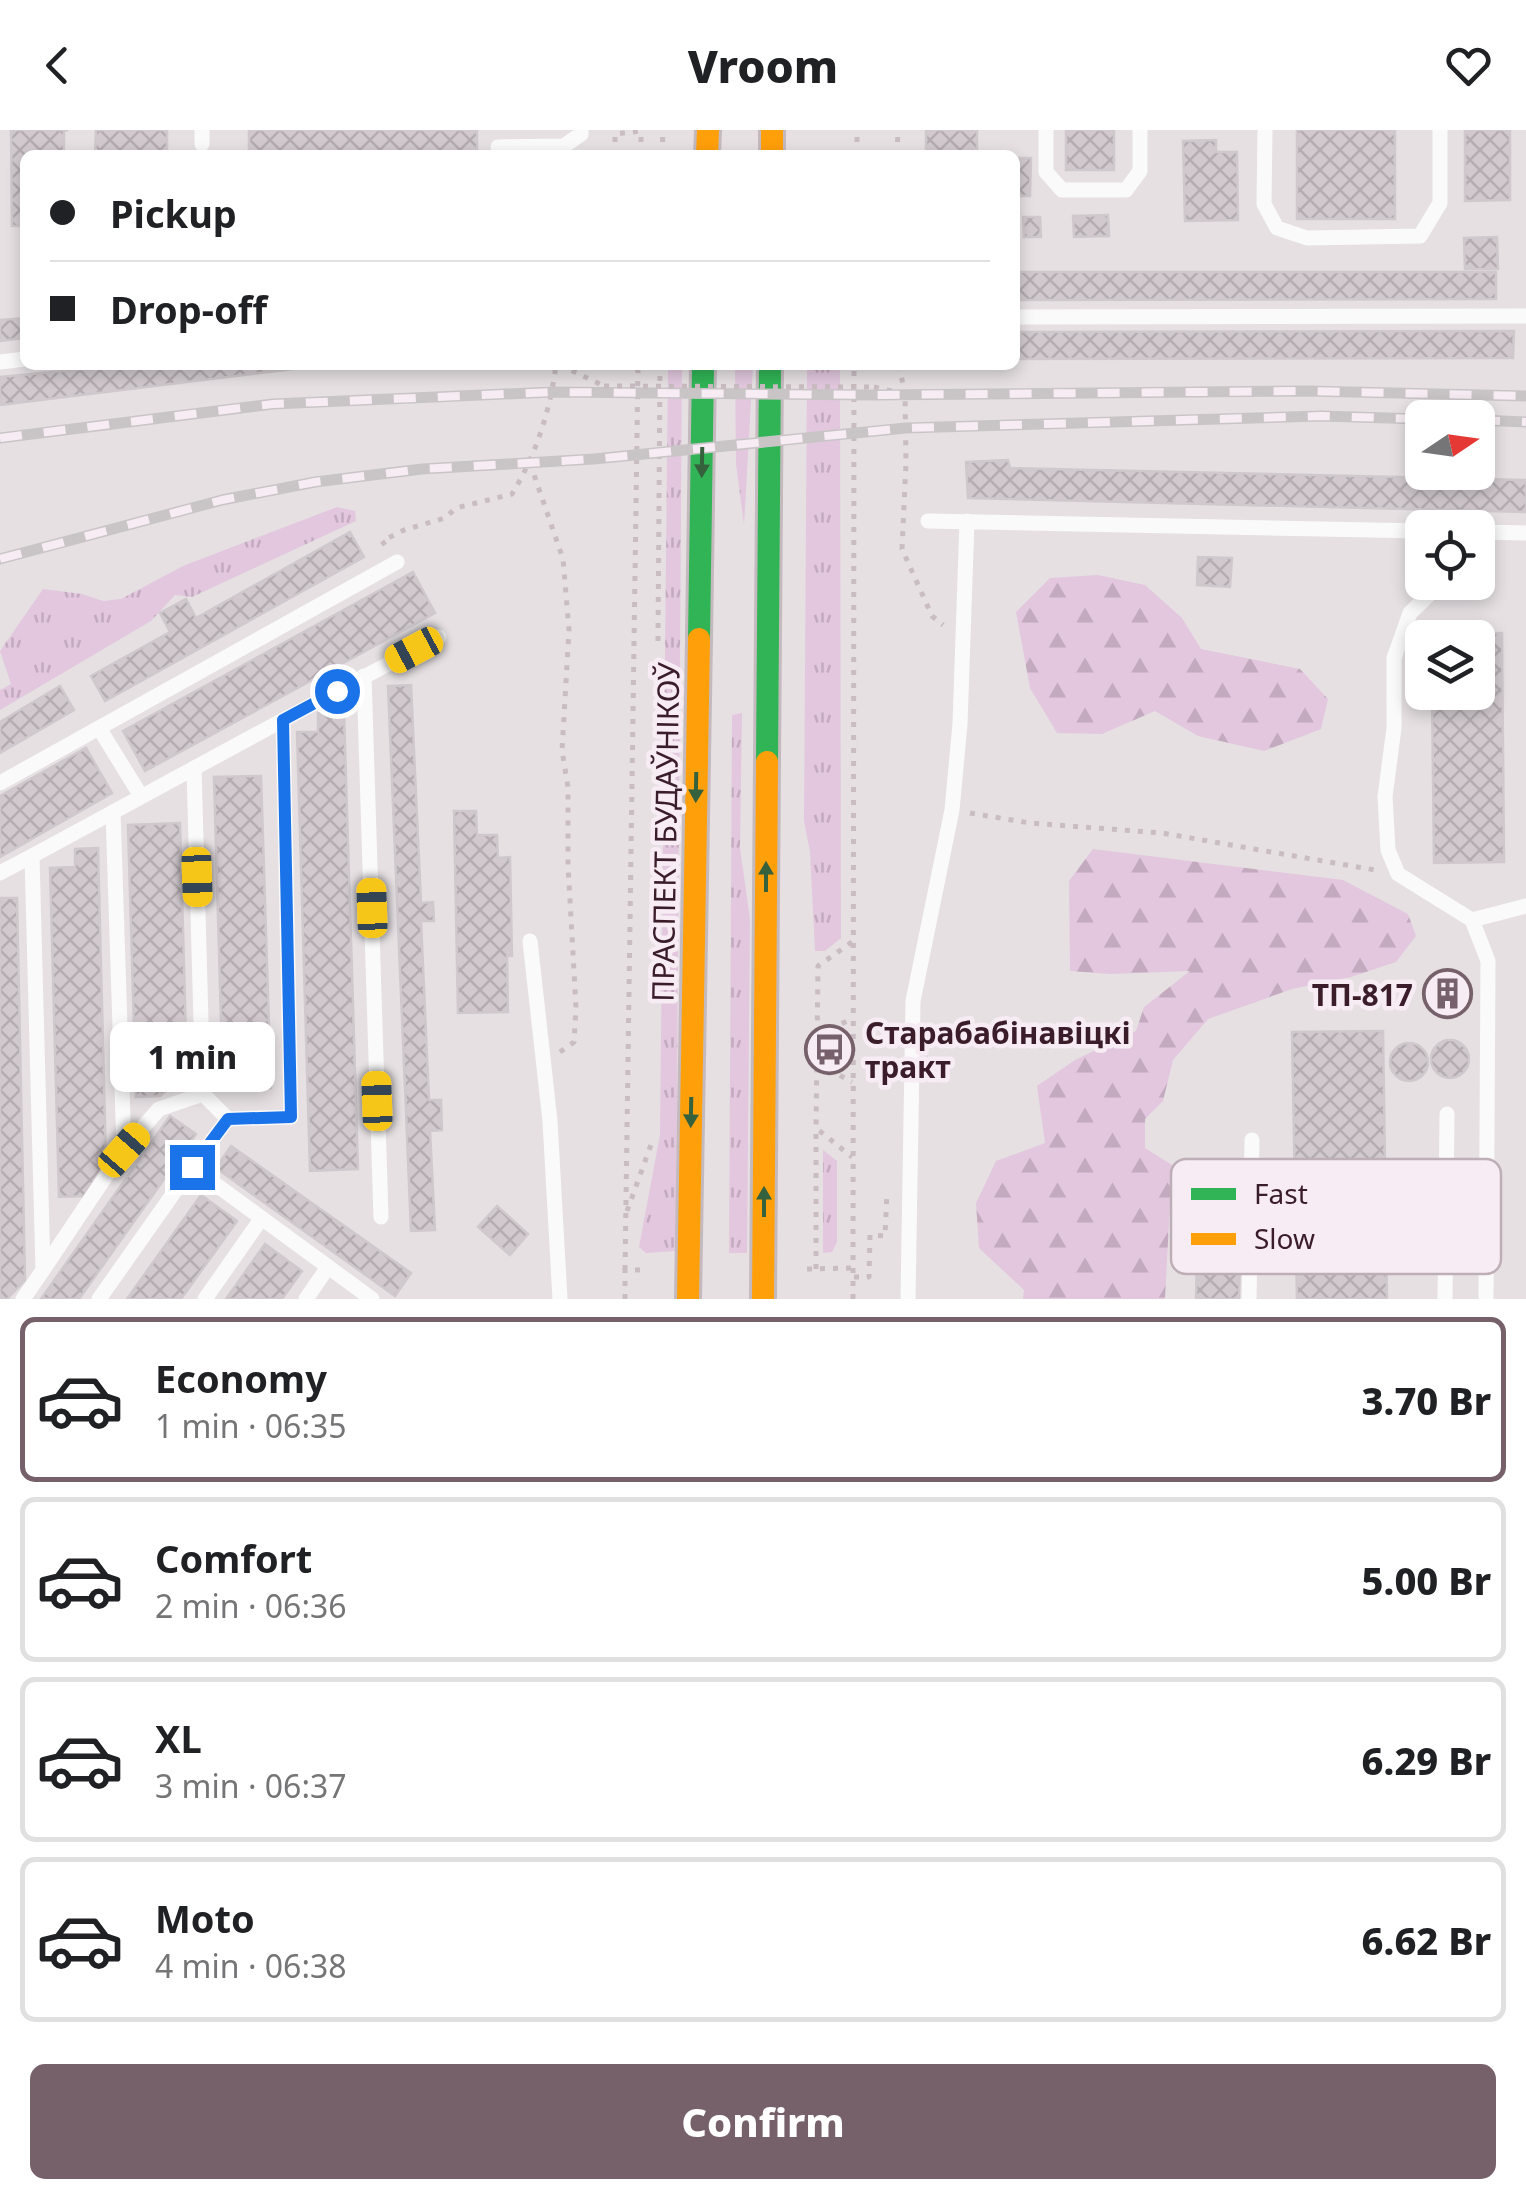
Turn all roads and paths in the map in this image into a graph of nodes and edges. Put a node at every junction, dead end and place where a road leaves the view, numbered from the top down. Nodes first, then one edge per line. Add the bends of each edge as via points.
1 (581, 130) edge
2 (1046, 130) edge
3 (1140, 130) edge
4 (1265, 130) edge
5 (1440, 130) edge
6 (641, 131) edge
7 (498, 147) dead end
8 (615, 150) edge
9 (1526, 316) edge
10 (1020, 318) edge
11 (557, 370) edge
12 (569, 370) edge
13 (638, 370) edge
14 (660, 370) edge
15 (704, 370) edge
16 (770, 370) edge
17 (854, 370) edge
18 (899, 370) edge
19 (874, 387) dead end
20 (905, 394) dead end
21 (530, 464) junction
22 (967, 521) junction
23 (928, 522) dead end
24 (1405, 531) edge
25 (1495, 532) edge
26 (1526, 533) edge
27 (397, 562) joint
28 (1424, 600) edge
29 (768, 629) junction
30 (698, 631) junction
31 (439, 637) dead end
32 (658, 642) dead end
33 (364, 676) junction
34 (283, 720) junction
35 (100, 728) junction
36 (697, 729) junction
37 (767, 732) junction
38 (194, 768) junction
39 (0, 783) edge
40 (141, 796) junction
41 (952, 810) junction
42 (113, 812) junction
43 (32, 856) junction
44 (0, 873) edge
45 (1398, 874) junction
46 (1526, 906) edge
47 (1472, 920) junction
48 (530, 941) dead end
49 (852, 942) junction
50 (852, 1018) junction
51 (817, 1034) junction
52 (816, 1063) junction
53 (543, 1065) junction
54 (852, 1082) junction
55 (203, 1094) junction
56 (1447, 1114) dead end
57 (228, 1119) junction
58 (816, 1128) junction
59 (653, 1138) dead end
60 (1252, 1140) dead end
61 (124, 1150) junction
62 (852, 1157) junction
63 (1252, 1159) edge
64 (1447, 1159) edge
65 (1487, 1159) edge
66 (192, 1167) junction
67 (910, 1193) junction
68 (381, 1217) dead end
69 (261, 1219) junction
70 (624, 1219) junction
71 (328, 1267) junction
72 (852, 1268) junction
73 (807, 1269) dead end
74 (816, 1269) junction
75 (43, 1270) junction
76 (624, 1270) junction
77 (647, 1270) dead end
78 (1250, 1274) edge
79 (1446, 1274) edge
80 (1486, 1274) edge
81 (853, 1277) junction
82 (23, 1299) edge
83 (99, 1299) edge
84 (205, 1299) edge
85 (306, 1299) edge
86 (372, 1299) edge
87 (560, 1299) edge
88 (625, 1299) edge
89 (688, 1299) edge
90 (763, 1299) edge
91 (852, 1299) edge
92 (908, 1299) edge
93 (1250, 1299) edge
94 (1446, 1299) edge
95 (1486, 1299) edge

1 - 7 lane via 564,146
2 - 3 lane via 1046,172 1062,190 1126,190 1140,171
4 - 5 lane via 1264,204 1278,228 1306,238 1420,236 1440,203
6 - 8 path via 615,134
9 - 10 lane
11 - 21 path
12 - 19 path, bridge via 604,386
13 - 70 path
14 - 32 path
15 -> 30 main road, ПРАСПЕКТ БУДАЎНІКОЎ
16 - 29 main road
17 - 49 path
18 - 20 path
21 - 27 path via 512,494 456,508 382,542
21 - 53 path via 563,559 569,630 562,751 574,1042
22 - 23 lane
22 - 24 lane
22 - 41 lane
25 - 26 lane
27 - 35 lane
28 - 45 lane via 1410,614 1394,658 1385,797 1388,850
29 - 30 main road via 762,650 734,664 705,652
29 - 37 main road
30 - 36 main road, ПРАСПЕКТ БУДАЎНІКОЎ
31 - 33 lane
33 - 34 lane
33 - 68 lane
34 - 38 lane
34 - 57 lane via 291,1117
35 - 39 lane
35 - 40 lane
36 - 37 main road via 705,708 734,697 762,711
36 -> 89 main road, ПРАСПЕКТ БУДАЎНІКОЎ
90 -> 37 main road
38 - 40 lane
38 - 55 lane
40 - 42 lane
41 - 45 path via 1162,833
41 - 67 lane via 913,1001
42 - 43 lane
42 - 61 lane
43 - 44 lane
43 - 75 lane
45 - 47 lane
46 - 47 lane
47 - 65 lane via 1488,960
48 - 53 lane
49 - 50 path
49 - 51 path via 818,966
50 - 51 path
50 - 54 path
51 - 52 path
52 - 54 path
52 - 58 path
53 - 87 lane
54 - 62 path
55 - 57 lane
55 - 61 lane via 160,1109
56 - 64 lane
57 - 66 lane
58 - 62 path
58 - 74 path
59 - 70 path
60 - 63 lane
61 - 75 lane
62 - 72 path
66 - 69 lane
66 - 83 lane
67 - 81 path via 886,1192 885,1236 870,1236 868,1277
67 - 92 lane
69 - 71 lane
69 - 84 lane
70 - 76 path
71 - 85 lane
71 - 86 lane
72 - 74 path
72 - 81 path
73 - 74 path
75 - 82 lane
76 - 77 path
76 - 88 path
78 - 93 lane
79 - 94 lane
80 - 95 lane
81 - 91 path

